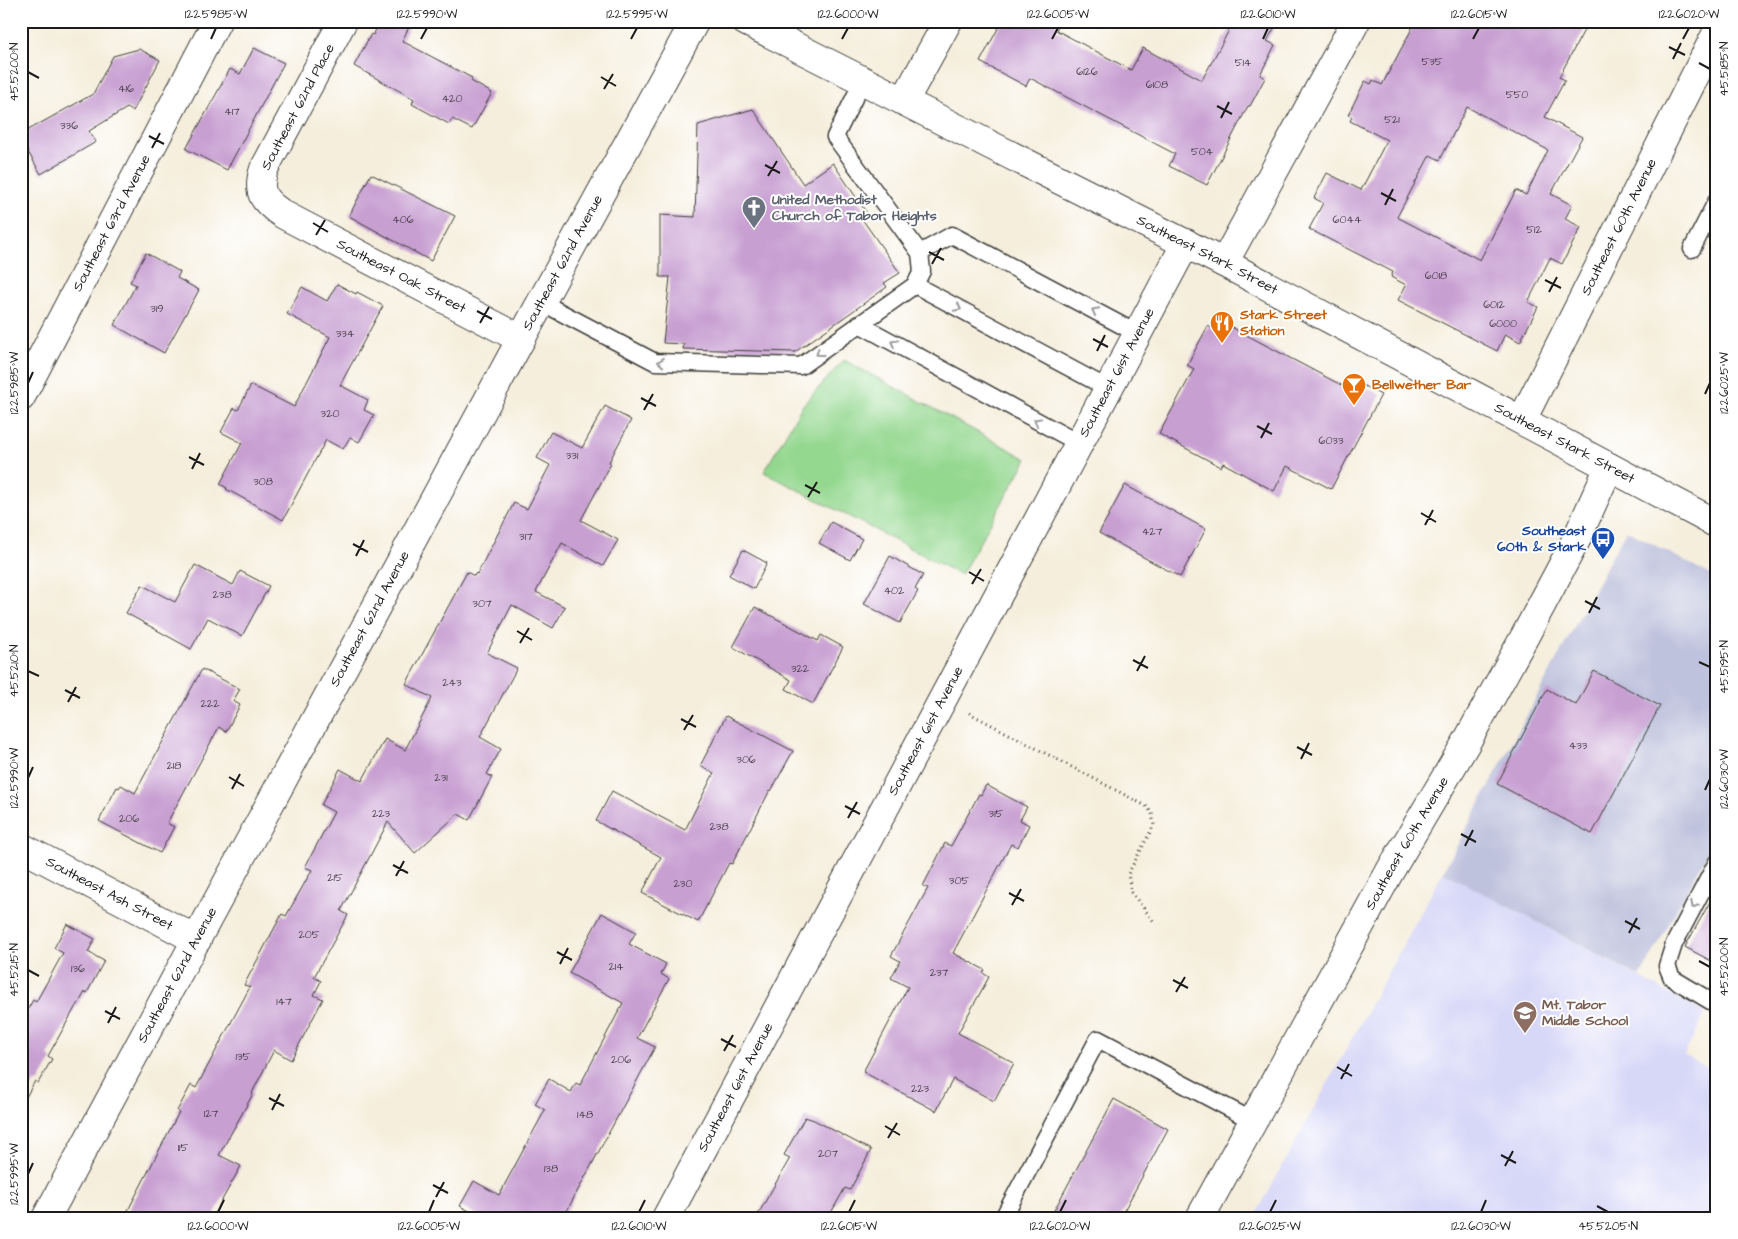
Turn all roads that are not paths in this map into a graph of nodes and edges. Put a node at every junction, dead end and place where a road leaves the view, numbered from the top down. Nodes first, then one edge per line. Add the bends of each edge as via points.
1 (216, 21) edge
2 (343, 21) edge
3 (695, 21) edge
4 (745, 21) edge
5 (948, 21) edge
6 (1356, 21) edge
7 (1715, 42) edge
8 (863, 80) junction
9 (904, 101) junction
10 (261, 194) joint
11 (1717, 200) edge
12 (1186, 244) junction
13 (1692, 249) dead end
14 (920, 253) junction
15 (1224, 263) junction
16 (916, 285) junction
17 (541, 302) junction
18 (859, 324) junction
19 (1138, 334) junction
20 (521, 339) junction
21 (1109, 389) junction
22 (21, 397) edge
23 (1522, 420) junction
24 (1080, 444) junction
25 (1609, 467) junction
26 (1717, 524) edge
27 (21, 847) edge
28 (1717, 862) edge
29 (197, 940) junction
30 (1717, 1005) edge
31 (1253, 1121) junction
32 (46, 1218) edge
33 (666, 1218) edge
34 (1003, 1218) edge
35 (1200, 1218) edge

1 - 22 street, Southeast 63rd Avenue
2 - 10 street, Southeast 62nd Place via 264,169
3 - 17 street, Southeast 62nd Avenue
4 - 8 street, Southeast Stark Street
5 - 9 street
6 - 15 street
7 - 23 street, Southeast 60th Avenue
8 - 9 street, Southeast Stark Street
8 - 14 lane via 835,137
9 - 12 street, Southeast Stark Street
10 - 20 street, Southeast Oak Street via 284,215
11 - 13 lane
12 - 15 street, Southeast Stark Street
12 - 19 street, Southeast 61st Avenue
14 - 16 lane via 922,271
19 -> 14 lane via 952,235
15 - 23 street, Southeast Stark Street
16 - 18 lane
16 -> 21 lane
18 -> 17 lane via 801,366 654,362
17 - 20 street, Southeast 62nd Avenue
24 -> 18 lane
19 - 21 street, Southeast 61st Avenue
20 - 29 street, Southeast 62nd Avenue
21 - 24 street, Southeast 61st Avenue
23 - 25 street, Southeast Stark Street
24 - 33 street, Southeast 61st Avenue
25 - 26 street, Southeast Stark Street
25 - 31 street, Southeast 60th Avenue via 1576,540 1535,617 1466,743 1390,870
27 - 29 street, Southeast Ash Street
28 -> 30 lane via 1674,944 1667,966 1672,978
29 - 32 street, Southeast 62nd Avenue
31 - 34 lane via 1098,1039
31 - 35 street, Southeast 60th Avenue

